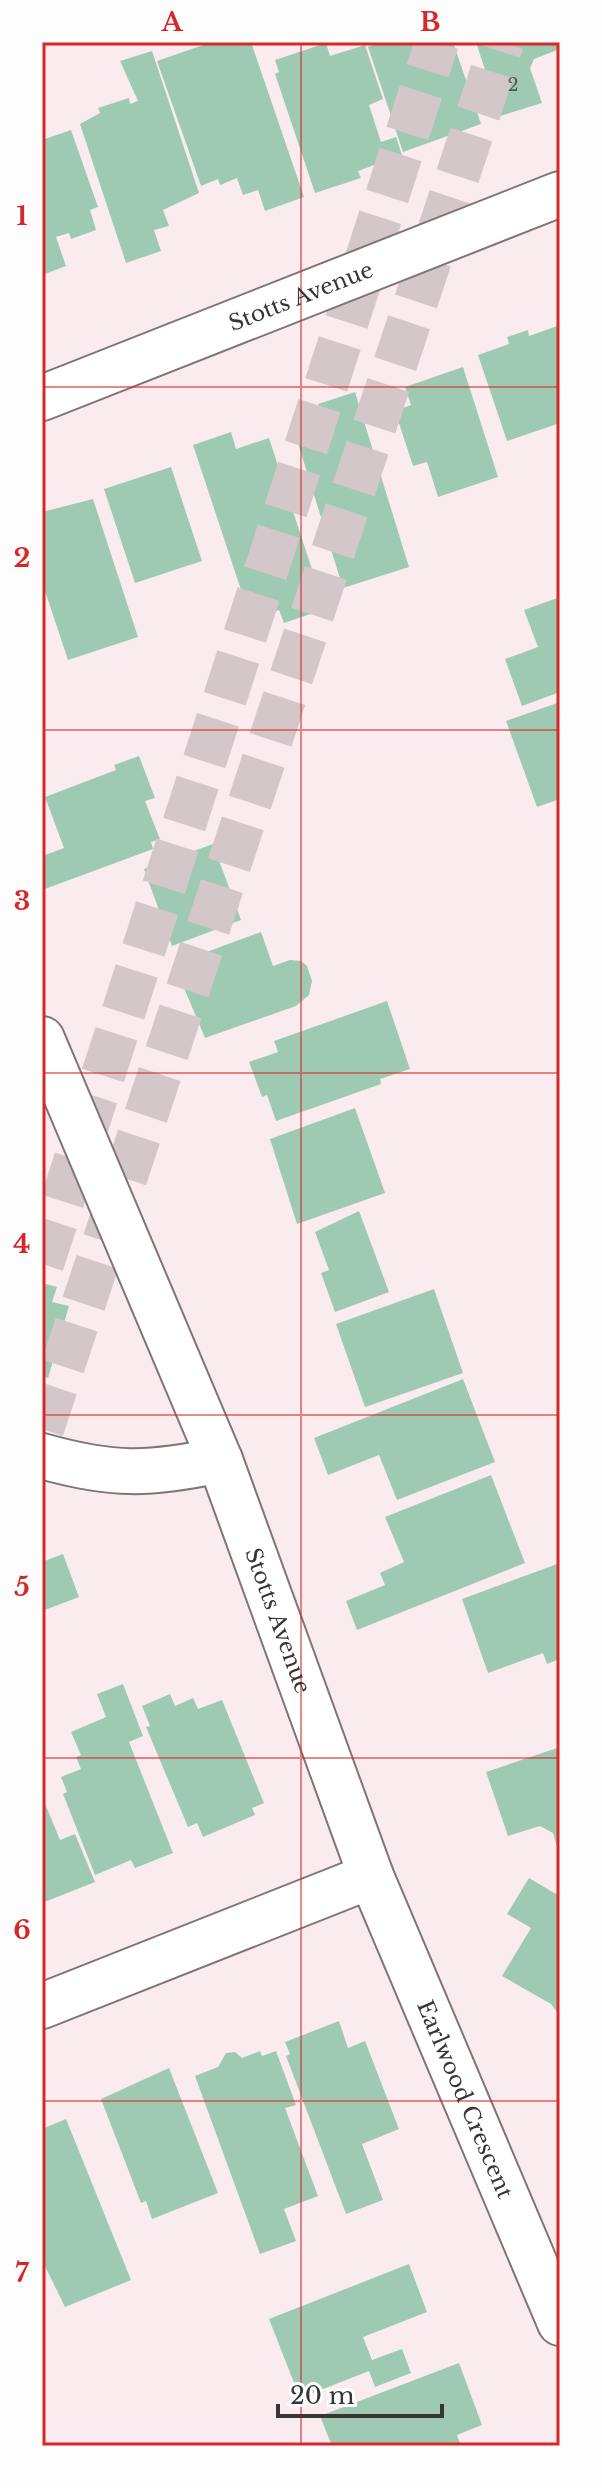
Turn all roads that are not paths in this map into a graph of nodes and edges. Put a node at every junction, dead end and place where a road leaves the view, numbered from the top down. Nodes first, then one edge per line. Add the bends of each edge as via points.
1 (560, 194) edge
2 (42, 398) edge
3 (42, 1039) edge
4 (42, 1456) edge
5 (220, 1460) junction
6 (371, 1876) junction
7 (42, 2006) edge
8 (560, 2323) edge

1 - 2 street, Stotts Avenue
3 - 5 street, Stotts Avenue
4 - 5 street via 128,1474
5 - 6 street, Stotts Avenue
6 - 7 street
6 - 8 street, Earlwood Crescent

